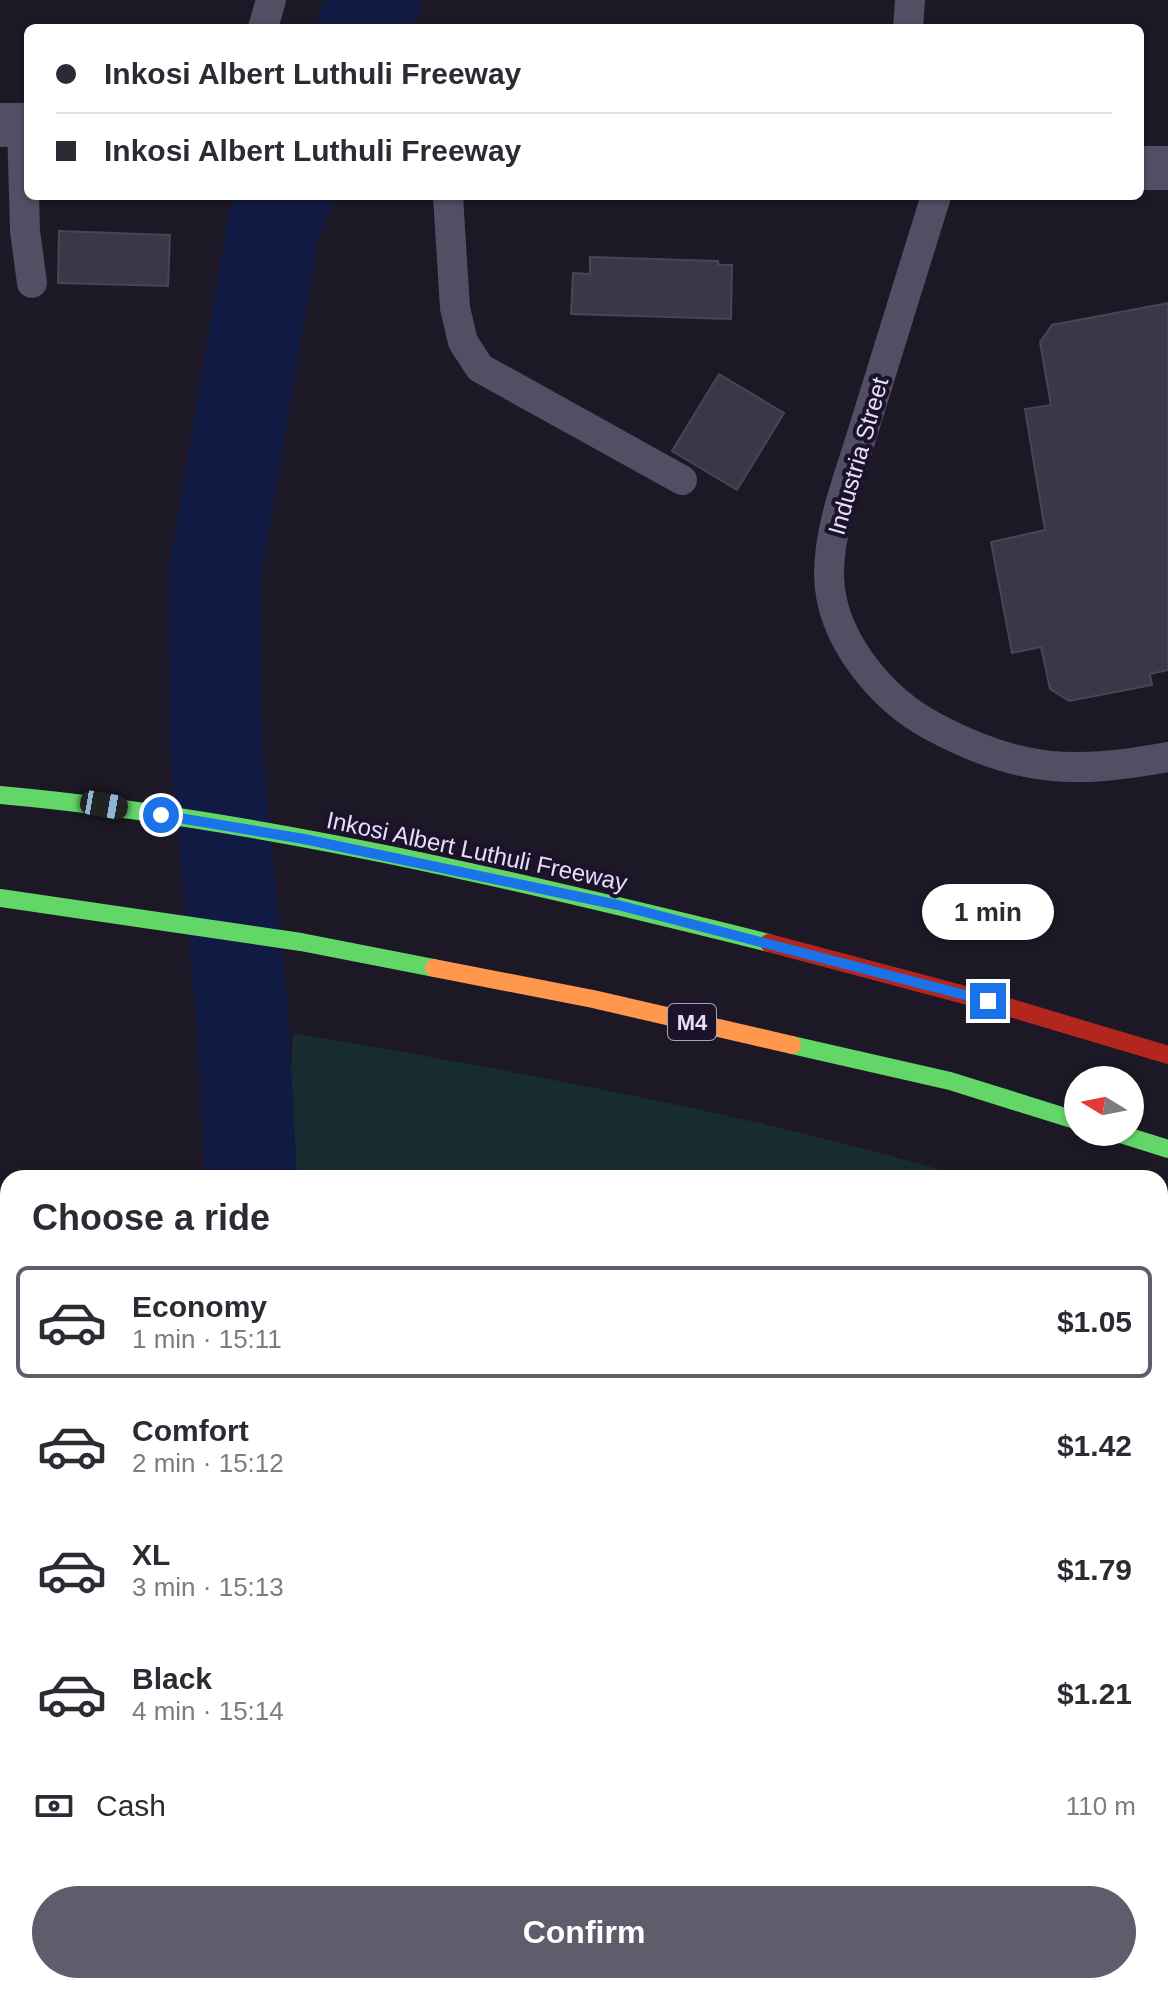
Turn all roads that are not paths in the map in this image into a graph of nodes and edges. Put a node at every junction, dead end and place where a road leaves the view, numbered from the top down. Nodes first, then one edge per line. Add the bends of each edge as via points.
1 (271, 0) edge
2 (910, 0) edge
3 (264, 24) edge
4 (908, 24) edge
5 (17, 125) edge
6 (1144, 168) edge
7 (1168, 168) edge
8 (448, 200) edge
9 (935, 200) edge
10 (32, 283) dead end
11 (682, 480) dead end
12 (1168, 757) edge
13 (0, 795) edge
14 (0, 898) edge
15 (1168, 1055) edge
16 (1064, 1117) edge
17 (1144, 1141) edge
18 (1168, 1149) edge

1 - 3 lane
2 - 4 lane
5 - 10 lane
6 - 7 street
8 - 11 lane via 455,308 463,342 480,368
9 - 12 lane, Industria Street via 837,516 829,576 842,635 883,689 919,719 980,752 1041,768 1113,767
13 - 15 highway, Inkosi Albert Luthuli Freeway via 75,800 304,839 618,905 1050,1017
14 - 16 highway, M4 via 301,942 686,1020 950,1081
17 - 18 highway

